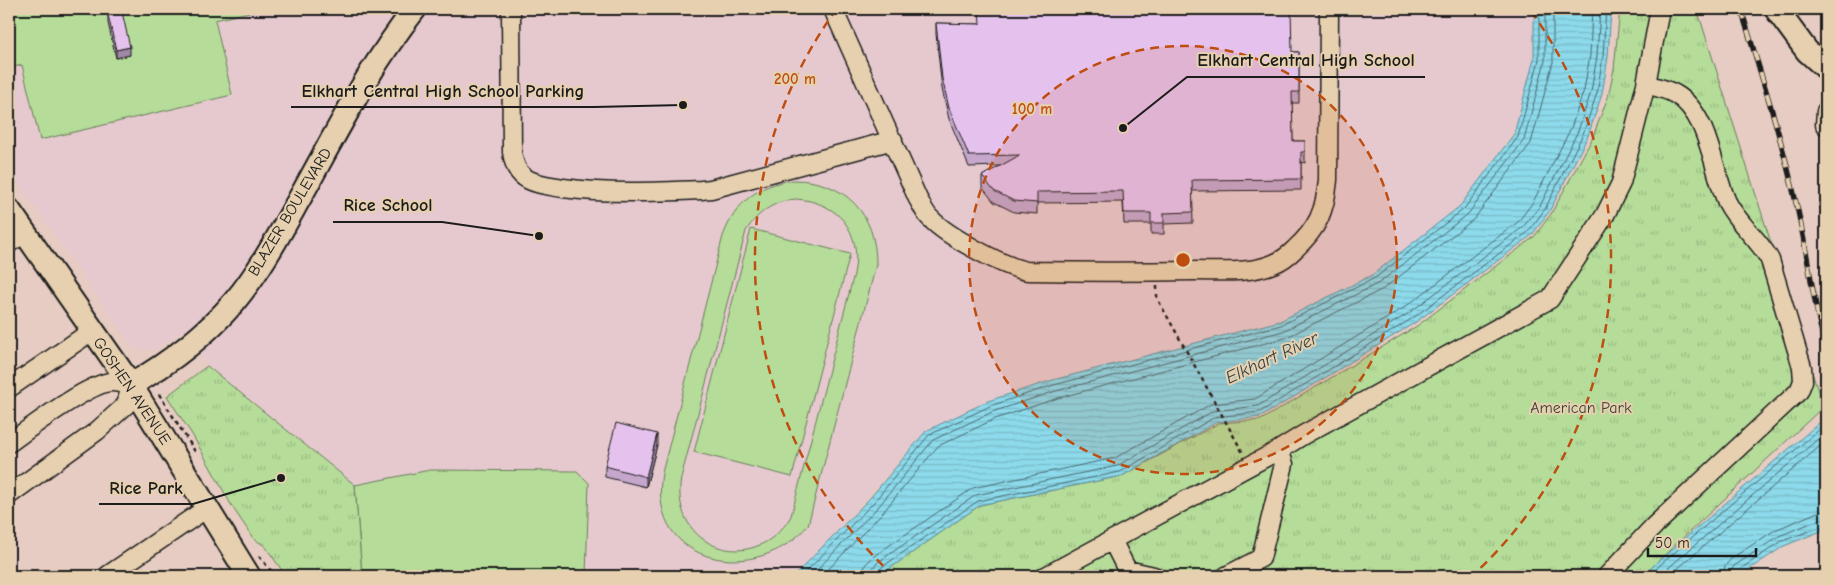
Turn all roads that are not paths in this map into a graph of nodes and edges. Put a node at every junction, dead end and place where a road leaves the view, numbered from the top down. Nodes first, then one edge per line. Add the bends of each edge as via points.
1 (415, 9) edge
2 (511, 9) edge
3 (833, 9) edge
4 (1329, 9) edge
5 (1660, 9) edge
6 (1781, 17) edge
7 (1826, 68) edge
8 (1646, 84) junction
9 (893, 140) junction
10 (9, 210) edge
11 (17, 238) edge
12 (92, 331) junction
13 (131, 386) junction
14 (9, 388) edge
15 (9, 443) edge
16 (1279, 450) junction
17 (9, 495) edge
18 (207, 508) junction
19 (1112, 540) junction
20 (114, 574) edge
21 (249, 576) edge
22 (1046, 576) edge
23 (1154, 576) edge
24 (1226, 576) edge
25 (1607, 576) edge

1 - 13 main road, BLAZER BOULEVARD via 366,81 278,238 234,302 182,352
2 - 9 street via 512,152 515,167 530,181 594,192 712,189
3 - 9 street
4 - 9 street via 1326,201 1319,222 1306,239 1275,263 1254,270 1014,269 943,230 929,218
5 - 8 street
6 - 7 main road via 1807,51
8 - 16 street via 1621,183 1605,215 1550,299
8 - 25 street via 1674,93 1699,119 1727,202 1770,260 1802,367 1803,381 1798,392 1655,525
10 - 11 main road, GOSHEN AVENUE
11 - 12 main road, GOSHEN AVENUE
12 - 13 main road, GOSHEN AVENUE
12 - 14 street
13 - 15 street via 111,382 98,386
13 - 17 street via 126,405
13 - 18 main road, GOSHEN AVENUE
16 - 19 street
16 - 24 street via 1284,464 1261,558
18 - 20 street
18 - 21 main road, GOSHEN AVENUE
19 - 22 street
19 - 23 street via 1127,570

